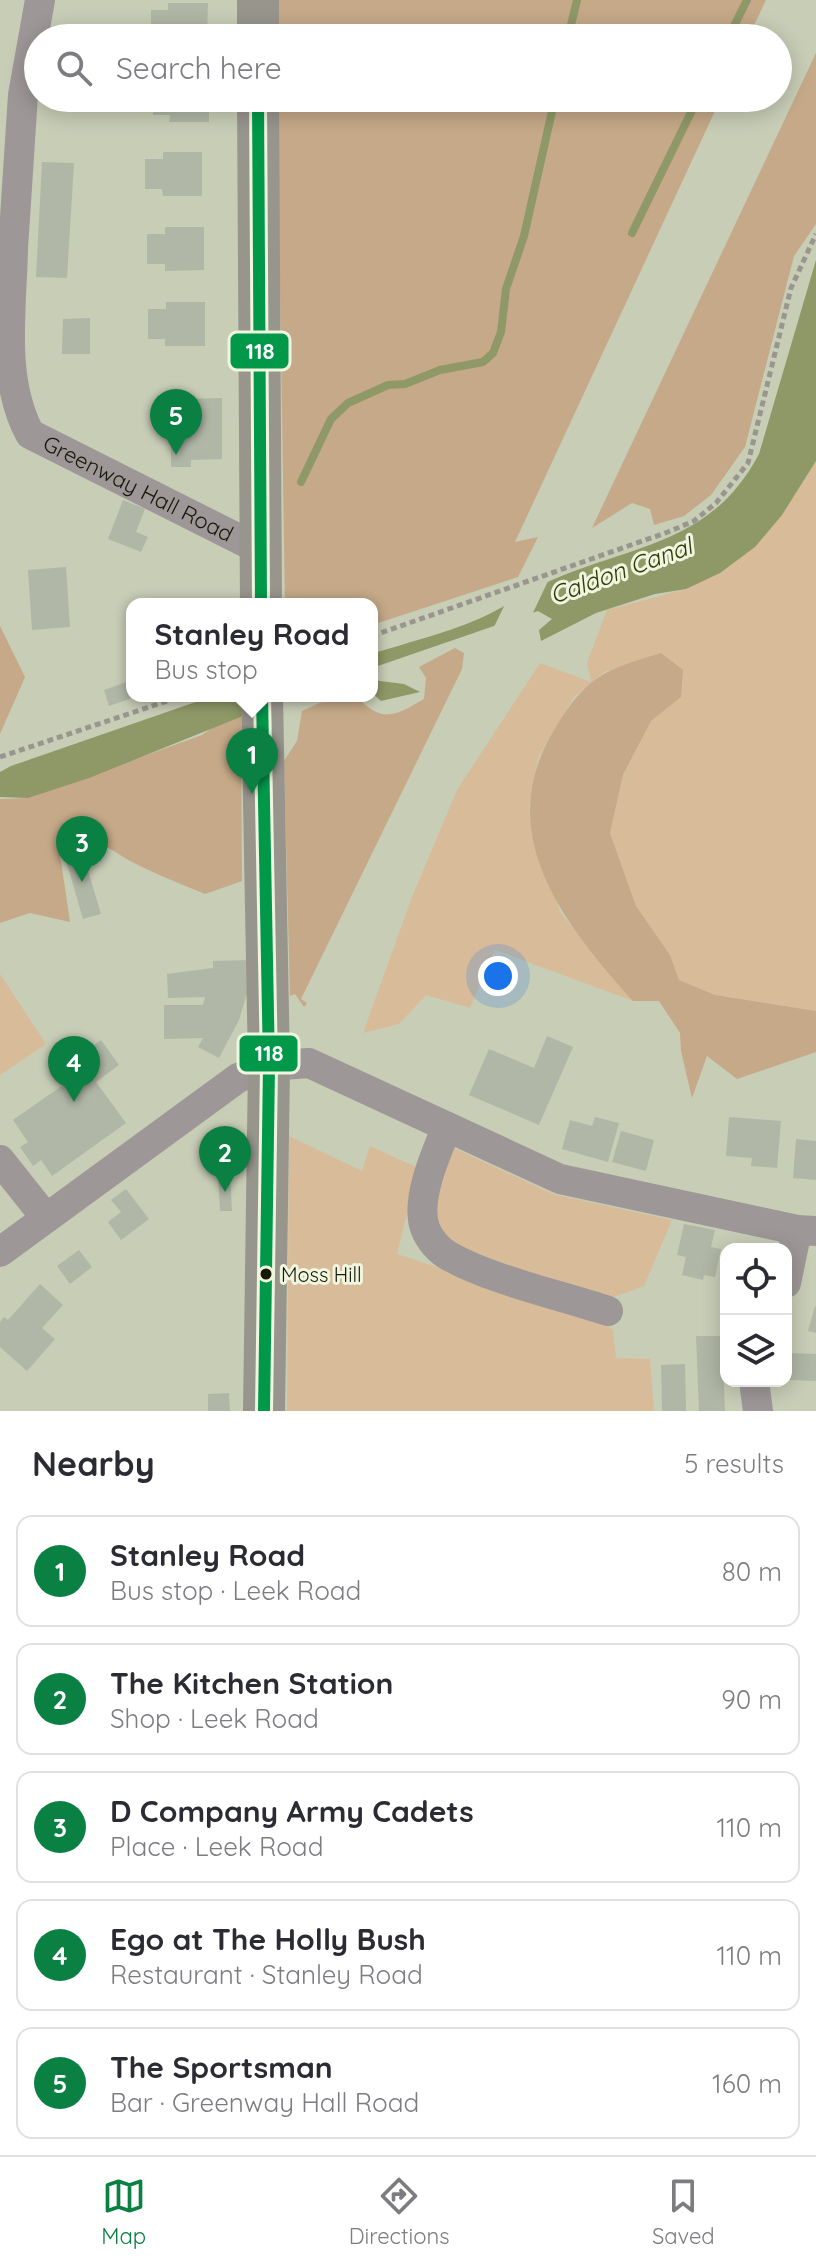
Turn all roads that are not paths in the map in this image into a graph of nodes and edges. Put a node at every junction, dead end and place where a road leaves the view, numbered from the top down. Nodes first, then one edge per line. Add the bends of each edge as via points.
1 (40, 0) edge
2 (258, 0) edge
3 (32, 24) edge
4 (258, 24) edge
5 (24, 48) edge
6 (11, 87) edge
7 (258, 112) edge
8 (7, 242) edge
9 (261, 550) junction
10 (261, 598) edge
11 (262, 702) edge
12 (269, 1066) junction
13 (447, 1127) junction
14 (3, 1169) edge
15 (46, 1218) junction
16 (806, 1231) edge
17 (0, 1252) edge
18 (792, 1267) edge
19 (608, 1311) dead end
20 (755, 1387) edge
21 (264, 1411) edge
22 (758, 1411) edge

1 - 3 street, Greenway Hall Road
2 - 4 highway
5 - 6 street, Greenway Hall Road
6 - 8 street, Greenway Hall Road
7 - 9 highway
8 - 9 street, Greenway Hall Road via 10,381 16,409 30,434
9 - 10 highway
11 - 12 highway
12 - 13 street via 309,1063
12 - 15 street via 238,1078
12 - 21 highway
13 - 16 street via 560,1179
13 - 19 street via 428,1173 425,1201 424,1227 437,1248 469,1265
14 - 15 street
15 - 17 street
16 - 18 street
20 - 22 street

